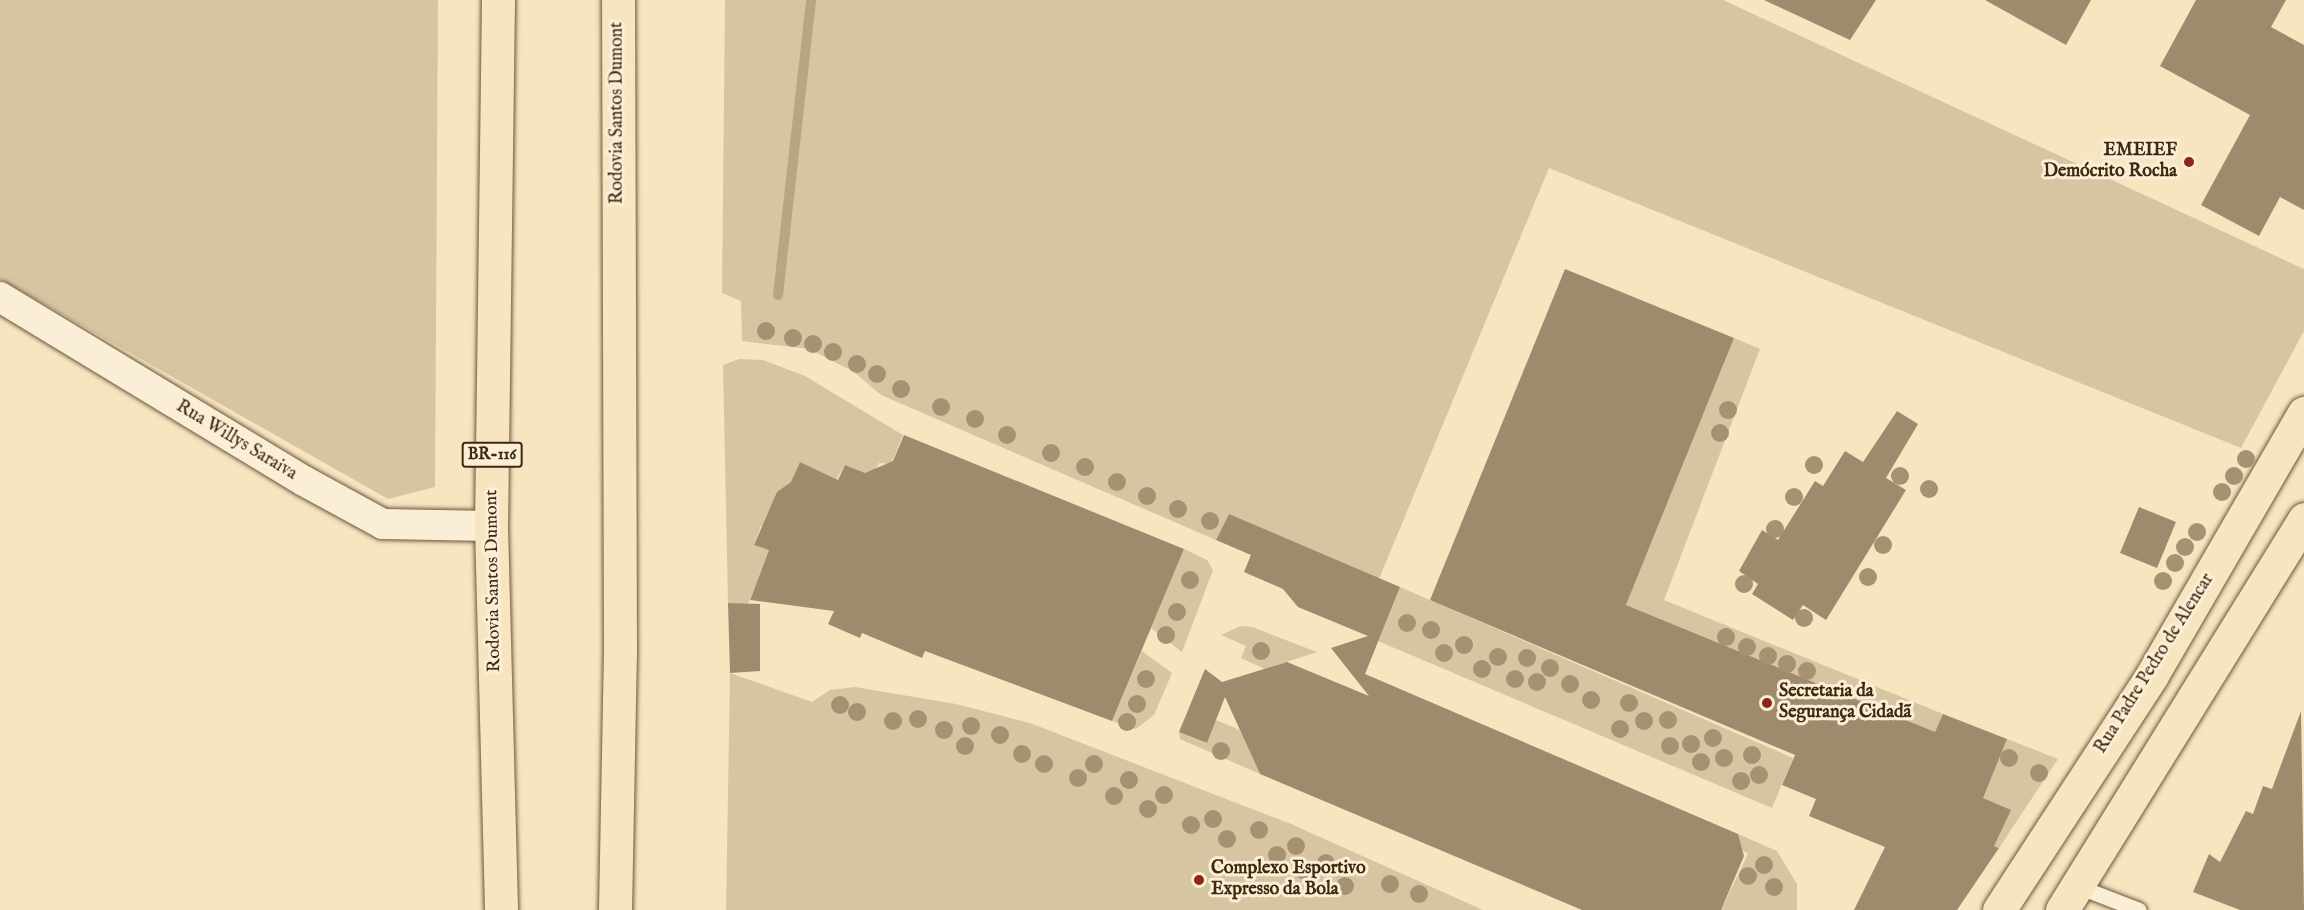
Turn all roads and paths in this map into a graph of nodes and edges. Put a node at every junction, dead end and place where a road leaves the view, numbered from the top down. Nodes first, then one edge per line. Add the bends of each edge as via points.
1 (498, 0) edge
2 (618, 0) edge
3 (0, 297) edge
4 (2304, 413) edge
5 (2248, 511) junction
6 (491, 526) junction
7 (2299, 528) edge
8 (2020, 878) junction
9 (2067, 901) edge
10 (501, 910) edge
11 (615, 910) edge
12 (1999, 910) edge
13 (2139, 910) edge

1 - 6 main road, Rodovia Santos Dumont / BR-116
2 - 11 main road, Rodovia Santos Dumont via 620,656
3 - 6 street, Rua Willys Saraiva via 304,482 383,524
4 - 5 main road, Rua Padre Pedro de Alencar
5 - 7 main road
5 - 8 main road, Rua Padre Pedro de Alencar via 2151,675
6 - 10 main road, Rodovia Santos Dumont / BR-116
7 - 9 main road
8 - 9 main road
8 - 12 main road, Rua Padre Pedro de Alencar
9 - 13 lane

